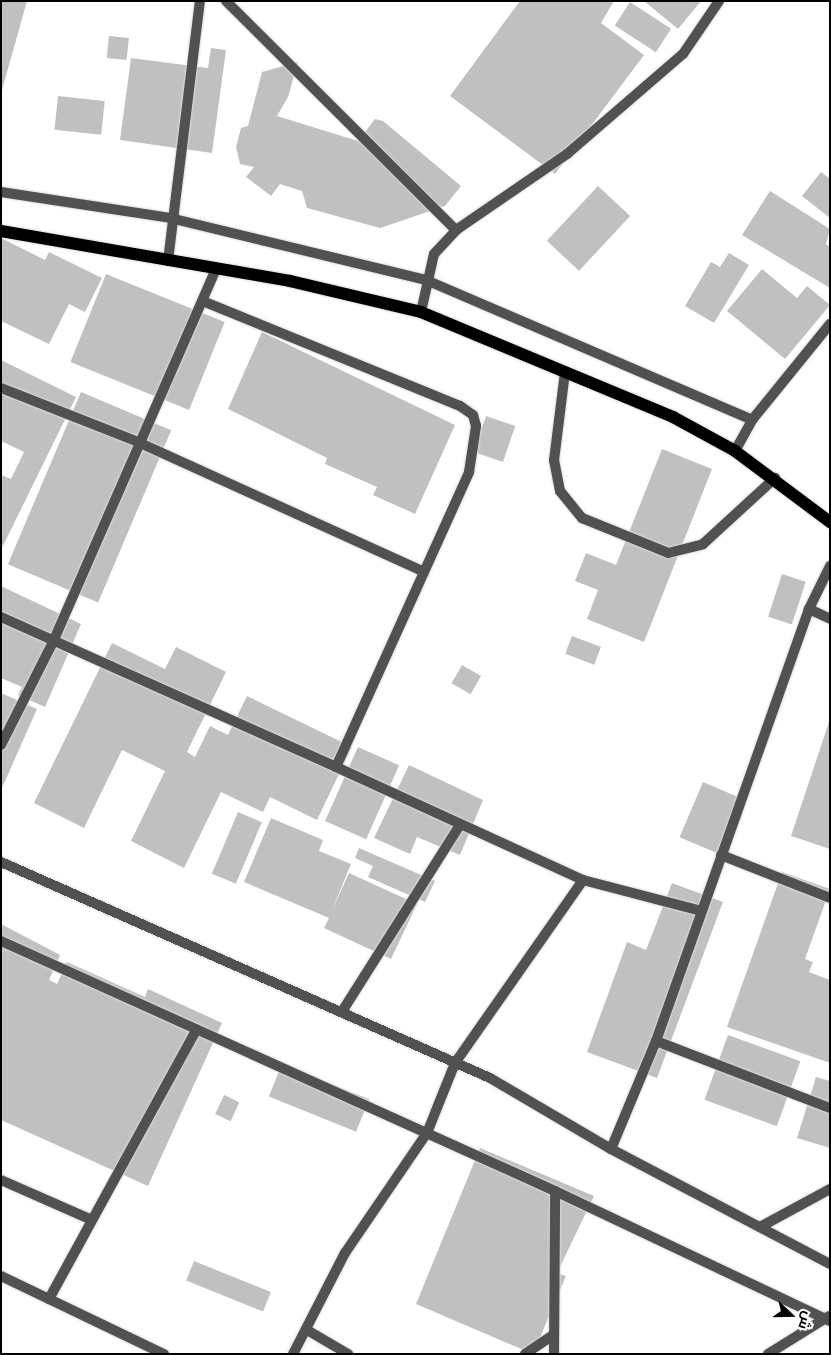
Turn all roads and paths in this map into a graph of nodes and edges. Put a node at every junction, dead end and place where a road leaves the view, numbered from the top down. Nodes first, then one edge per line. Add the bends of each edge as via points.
1 (200, 1) edge
2 (226, 1) edge
3 (719, 1) edge
4 (1, 192) edge
5 (170, 218) junction
6 (456, 230) junction
7 (1, 231) edge
8 (168, 261) junction
9 (216, 269) junction
10 (426, 280) junction
11 (203, 301) junction
12 (421, 312) junction
13 (830, 324) edge
14 (565, 372) junction
15 (1, 388) edge
16 (752, 420) junction
17 (138, 442) junction
18 (735, 451) junction
19 (775, 478) junction
20 (830, 522) edge
21 (830, 566) edge
22 (422, 571) junction
23 (810, 609) junction
24 (1, 617) edge
25 (830, 619) edge
26 (53, 642) junction
27 (1, 745) edge
28 (336, 767) junction
29 (460, 825) junction
30 (721, 855) junction
31 (1, 862) edge
32 (583, 880) junction
33 (830, 898) edge
34 (701, 911) junction
35 (1, 941) edge
36 (343, 1010) junction
37 (196, 1030) junction
38 (656, 1041) junction
39 (455, 1063) junction
40 (830, 1108) edge
41 (427, 1133) junction
42 (611, 1149) junction
43 (1, 1180) edge
44 (830, 1189) edge
45 (555, 1191) junction
46 (92, 1220) junction
47 (760, 1227) junction
48 (830, 1264) edge
49 (1, 1276) edge
50 (49, 1299) junction
51 (828, 1318) edge
52 (307, 1330) junction
53 (553, 1335) junction
54 (164, 1354) edge
55 (294, 1354) edge
56 (348, 1354) edge
57 (525, 1354) edge
58 (554, 1354) edge
59 (768, 1354) edge

1 - 5 street
2 - 6 street
3 - 6 street via 676,60 568,154
4 - 5 street
5 - 8 street
5 - 10 street
6 - 10 street via 434,254
7 - 8 main road
8 - 9 main road
9 - 11 street
9 - 12 main road via 290,281
10 - 12 street
10 - 16 street
11 - 17 street
11 - 22 street via 473,415 475,450 469,472
12 - 14 main road
13 - 16 street
14 - 18 main road via 673,418
14 - 19 street via 554,460 560,491 582,518 668,553 703,544
15 - 17 street
16 - 18 street
17 - 22 street
17 - 26 street
18 - 19 main road
19 - 20 main road
21 - 23 street
22 - 28 street
23 - 25 street
23 - 30 street
24 - 26 street
26 - 27 street
26 - 28 street
28 - 29 street
29 - 32 street
29 - 36 street
30 - 33 street
30 - 34 street
31 - 36 street
32 - 34 street
32 - 39 street
34 - 38 street
35 - 37 street
36 - 39 street
37 - 41 street
37 - 46 street
38 - 40 street
38 - 42 street
39 - 41 street
39 - 42 street
41 - 45 street
41 - 52 street via 345,1253
42 - 47 street
43 - 46 street
44 - 47 street
45 - 51 street
45 - 53 street
46 - 50 street
47 - 48 street
49 - 50 street
50 - 54 street
51 - 59 street
52 - 55 street
52 - 56 street
53 - 57 street
53 - 58 street

